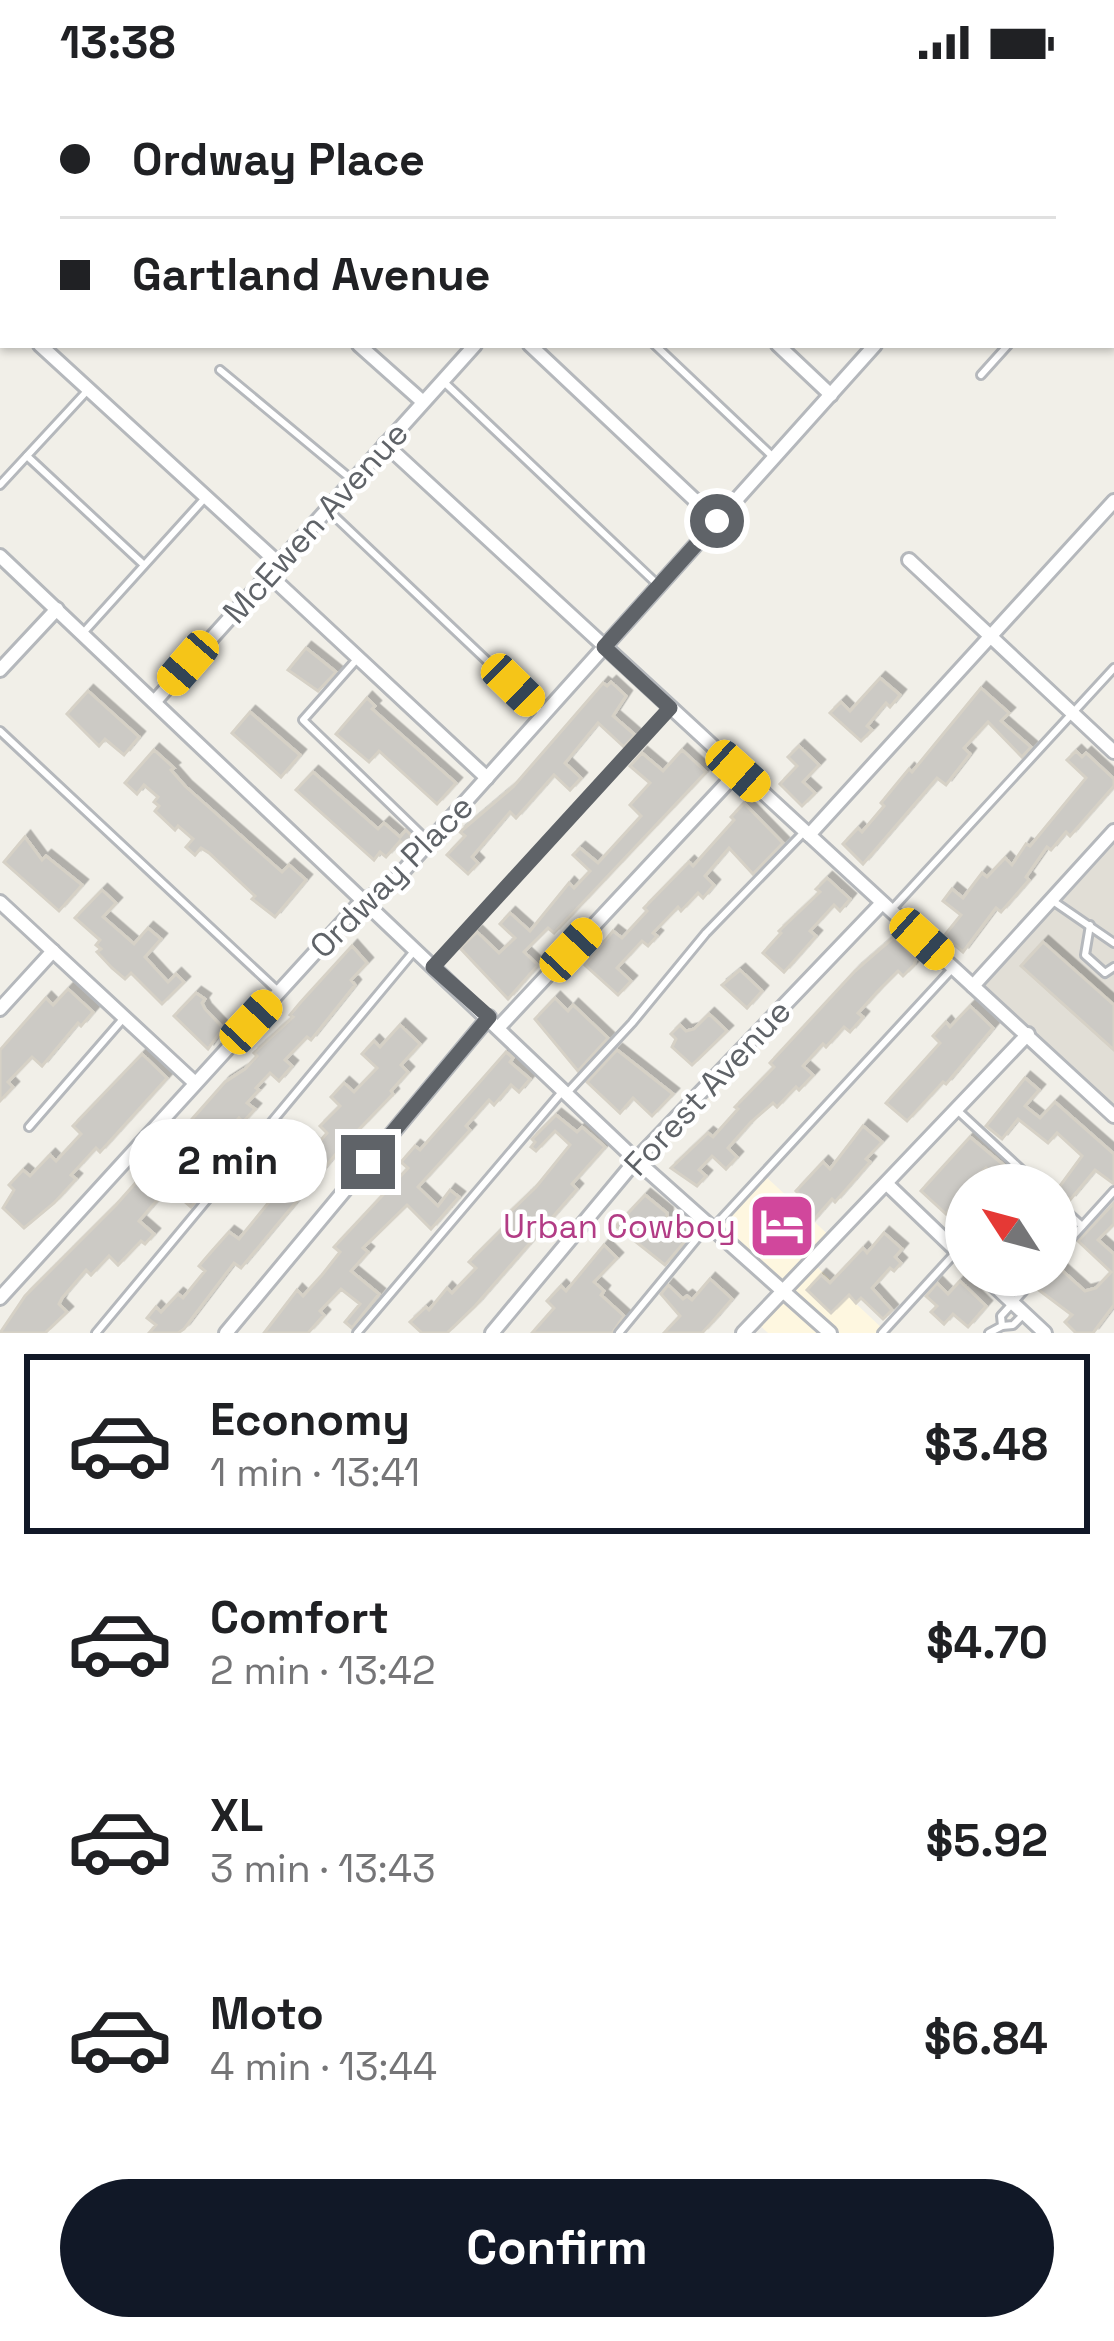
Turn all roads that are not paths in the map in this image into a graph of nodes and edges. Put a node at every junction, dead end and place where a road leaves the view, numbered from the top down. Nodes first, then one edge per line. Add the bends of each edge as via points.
1 (43, 348) edge
2 (362, 348) edge
3 (472, 348) edge
4 (533, 348) edge
5 (658, 348) edge
6 (781, 348) edge
7 (872, 348) edge
8 (1005, 348) edge
9 (220, 370) dead end
10 (981, 375) dead end
11 (442, 380) junction
12 (88, 389) junction
13 (831, 394) junction
14 (423, 402) junction
15 (385, 444) junction
16 (27, 456) junction
17 (774, 458) junction
18 (352, 480) junction
19 (0, 484) edge
20 (206, 497) junction
21 (1114, 501) edge
22 (326, 508) junction
23 (717, 521) junction
24 (0, 556) edge
25 (909, 560) dead end
26 (144, 565) junction
27 (272, 568) junction
28 (659, 586) junction
29 (57, 609) junction
30 (82, 633) junction
31 (992, 636) junction
32 (604, 647) junction
33 (358, 658) junction
34 (1114, 668) edge
35 (0, 670) edge
36 (156, 700) junction
37 (670, 708) junction
38 (1071, 712) junction
39 (544, 714) junction
40 (0, 731) edge
41 (1114, 752) edge
42 (738, 771) junction
43 (487, 778) junction
44 (1114, 830) edge
45 (807, 833) junction
46 (429, 842) junction
47 (1052, 900) junction
48 (0, 902) edge
49 (362, 902) junction
50 (886, 907) junction
51 (1090, 925) junction
52 (1114, 943) edge
53 (415, 950) junction
54 (53, 951) junction
55 (433, 967) junction
56 (1114, 967) edge
57 (953, 968) junction
58 (973, 986) junction
59 (279, 992) junction
60 (0, 1010) edge
61 (124, 1018) junction
62 (494, 1022) junction
63 (1028, 1034) junction
64 (195, 1083) junction
65 (565, 1092) junction
66 (957, 1110) junction
67 (1114, 1116) edge
68 (29, 1127) dead end
69 (636, 1160) junction
70 (1015, 1164) edge
71 (888, 1185) junction
72 (1114, 1191) edge
73 (1077, 1221) edge
74 (711, 1226) junction
75 (1082, 1226) junction
76 (1077, 1232) edge
77 (945, 1240) edge
78 (945, 1272) edge
79 (785, 1292) junction
80 (1005, 1296) edge
81 (1018, 1296) edge
82 (0, 1298) edge
83 (1012, 1302) junction
84 (1024, 1313) junction
85 (1002, 1326) junction
86 (97, 1333) edge
87 (226, 1333) edge
88 (357, 1333) edge
89 (492, 1333) edge
90 (619, 1333) edge
91 (743, 1333) edge
92 (830, 1333) edge
93 (882, 1333) edge
94 (988, 1333) edge
95 (1045, 1333) edge

1 - 12 street
2 - 14 street
3 - 11 street, McEwen Avenue
4 - 23 street
5 - 17 lane
6 - 13 street
7 - 13 street, Ordway Place
8 - 10 lane
9 - 18 lane
11 - 14 street, McEwen Avenue
11 - 28 lane
12 - 16 lane
12 - 20 street
13 - 17 street, Ordway Place
14 - 15 street, McEwen Avenue
15 - 18 street, McEwen Avenue
15 - 32 street
16 - 19 lane
16 - 26 lane
17 - 23 street, Ordway Place
18 - 22 street, McEwen Avenue
20 - 26 lane
20 - 27 street
21 - 31 street
22 - 27 street, McEwen Avenue
22 - 39 lane
23 - 28 street, Ordway Place
24 - 29 street
25 - 31 street
26 - 30 lane
27 - 33 street
27 - 36 street, McEwen Avenue
28 - 32 street, Ordway Place
29 - 30 street
29 - 35 street
30 - 36 street
31 - 38 street
31 - 45 street
32 - 37 street
32 - 39 street, Ordway Place
33 - 43 street
33 - 46 lane via 303,720
34 - 38 lane
36 - 49 street
37 - 42 street
37 - 55 lane
38 - 41 street
38 - 50 lane
39 - 43 street, Ordway Place
40 - 59 lane
42 - 45 street
42 - 62 street
43 - 46 street, Ordway Place
44 - 47 street
45 - 50 street
45 - 65 lane
46 - 49 street, Ordway Place via 388,888
47 - 51 lane
47 - 58 street
48 - 54 street
49 - 53 street
49 - 59 street, Ordway Place
50 - 57 street
50 - 69 street, Forest Avenue
51 - 52 lane
51 - 56 lane via 1085,955 1105,973
53 - 55 street
53 - 86 lane
54 - 60 street
54 - 61 street
55 - 62 street
57 - 58 street
57 - 74 lane
58 - 63 street
59 - 64 street, Ordway Place
61 - 64 street
61 - 68 lane
62 - 65 street
62 - 87 street
63 - 66 street
63 - 67 street
64 - 82 street, Ordway Place
65 - 69 street
65 - 88 lane
66 - 70 lane
66 - 71 street
69 - 74 street
69 - 89 street, Forest Avenue
71 - 77 street
71 - 79 street
72 - 75 lane
73 - 75 lane
74 - 79 street
74 - 90 lane
75 - 76 lane
78 - 93 lane
79 - 91 street
79 - 92 street
80 - 83 street
81 - 83 lane
83 - 84 street
83 - 85 lane
84 - 85 lane
84 - 95 street
85 - 94 lane

